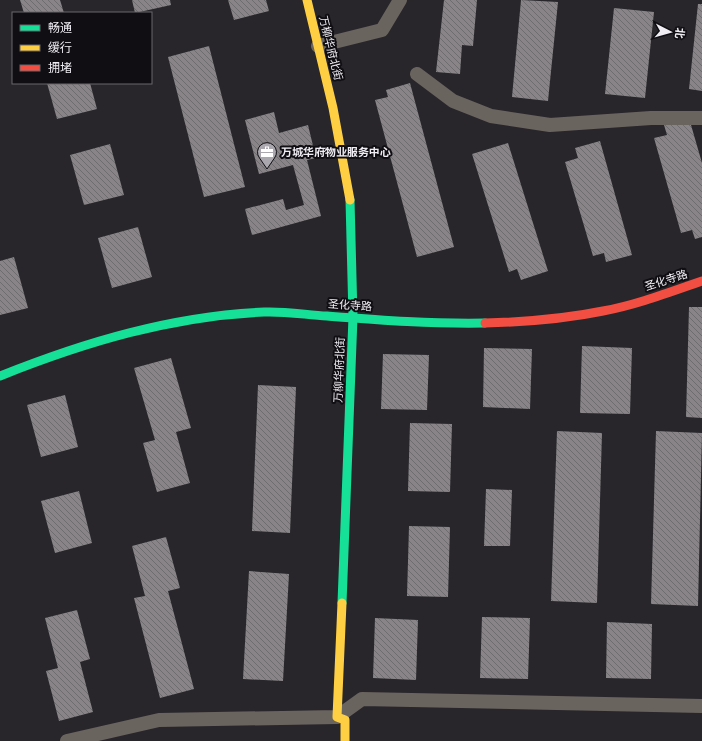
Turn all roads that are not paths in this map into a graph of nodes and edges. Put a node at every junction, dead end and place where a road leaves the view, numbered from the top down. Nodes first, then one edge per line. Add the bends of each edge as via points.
1 (307, 0) edge
2 (400, 0) edge
3 (318, 46) junction
4 (417, 74) dead end
5 (702, 118) edge
6 (702, 281) edge
7 (353, 317) junction
8 (0, 376) edge
9 (702, 706) edge
10 (337, 717) junction
11 (67, 741) edge
12 (344, 741) edge

1 - 3 street, 万柳华府北街
2 - 3 street via 382,30
3 - 7 street, 万柳华府北街 via 350,196
4 - 5 street via 453,101 491,116 550,125 651,118
6 - 7 street, 圣化寺路 via 604,311 531,322 444,324
7 - 8 street, 圣化寺路 via 265,312 188,319 119,334
7 - 10 street, 万柳华府北街
9 - 10 street via 362,699
10 - 11 street via 159,720
10 - 12 street, 万柳华府北街 via 345,720

